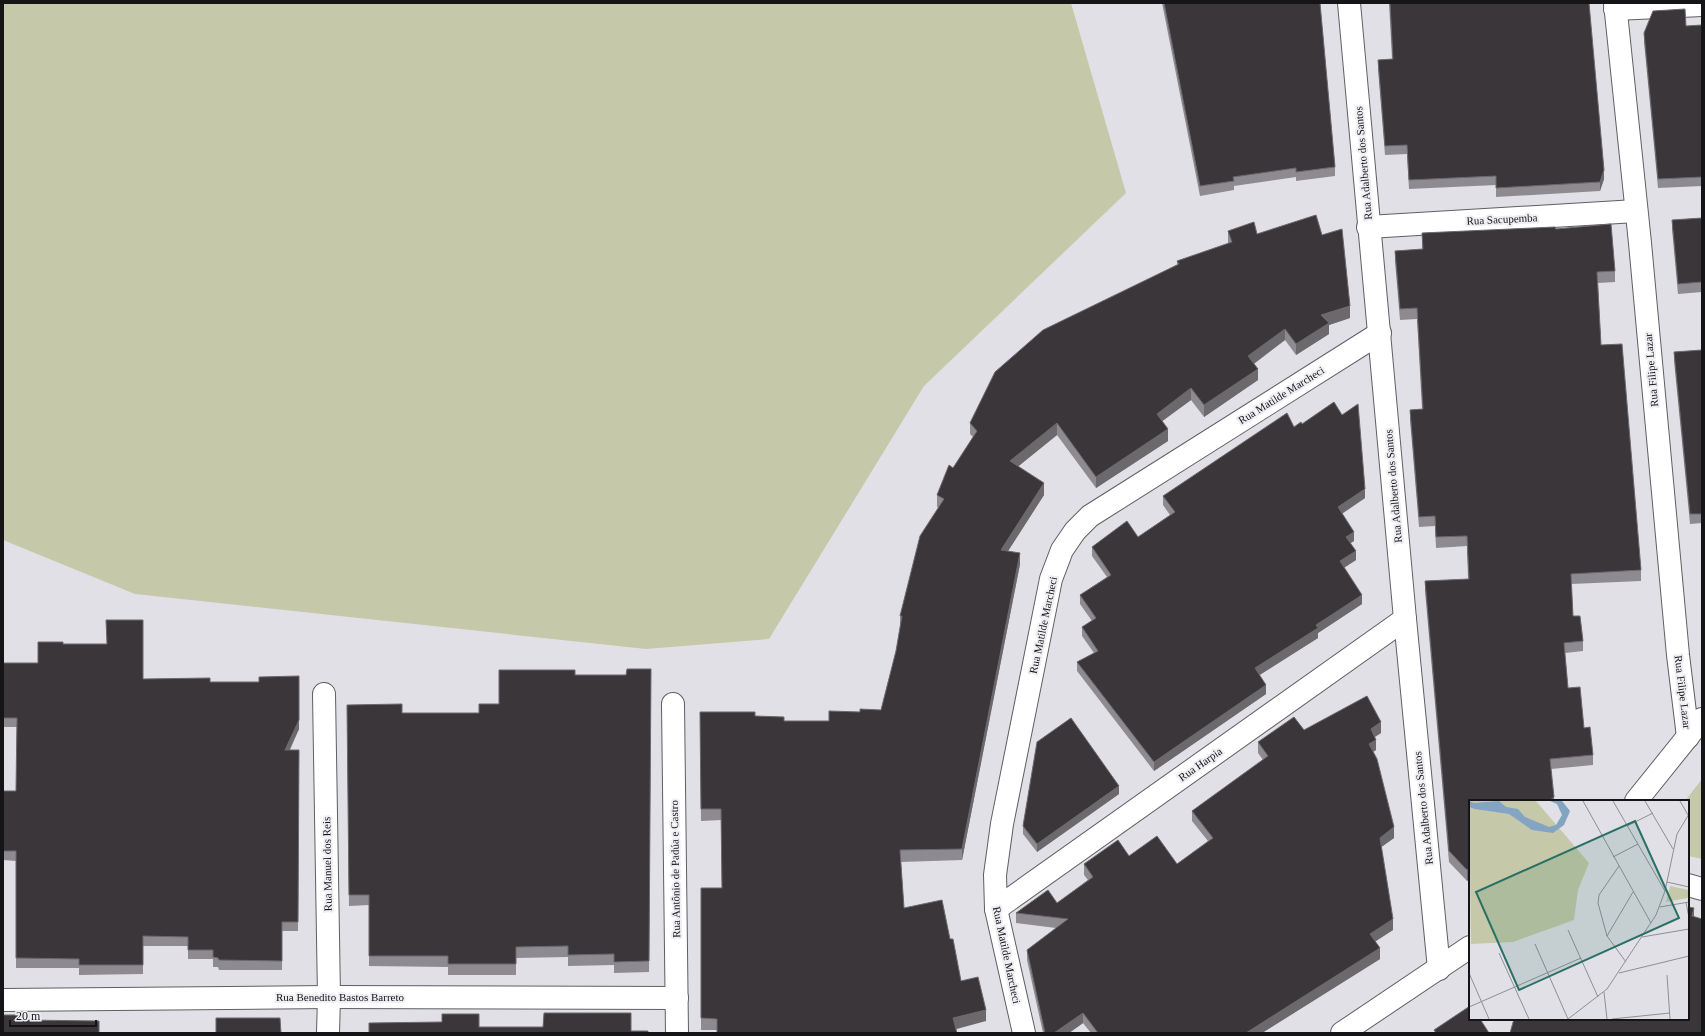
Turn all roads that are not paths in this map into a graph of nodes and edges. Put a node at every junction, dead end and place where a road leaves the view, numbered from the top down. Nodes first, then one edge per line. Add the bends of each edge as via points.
1 (1348, 3) edge
2 (1702, 5) edge
3 (1615, 6) edge
4 (1636, 211) junction
5 (1368, 227) junction
6 (1380, 333) junction
7 (1405, 619) junction
8 (324, 694) dead end
9 (673, 704) dead end
10 (1702, 719) edge
11 (1688, 737) junction
12 (1637, 800) edge
13 (1689, 885) edge
14 (1702, 889) edge
15 (996, 909) junction
16 (1469, 948) edge
17 (1439, 969) junction
18 (329, 997) junction
19 (677, 998) junction
20 (3, 1000) edge
21 (328, 1033) edge
22 (677, 1033) edge
23 (1024, 1033) edge
24 (1342, 1033) edge

1 - 5 street, Rua Adalberto dos Santos
2 - 3 street
3 - 4 street, Rua Filipe Lazar
4 - 5 street, Rua Sacupemba
4 - 11 street, Rua Filipe Lazar
5 - 6 street, Rua Adalberto dos Santos
6 - 7 street, Rua Adalberto dos Santos
6 - 15 street, Rua Matilde Marcheci via 1090,516 1075,531 1062,550 1051,579 1002,824 995,876
7 - 15 street, Rua Harpia
7 - 17 street, Rua Adalberto dos Santos
8 - 18 street, Rua Manuel dos Reis
9 - 19 street, Rua Antônio de Padúa e Castro
10 - 11 street
11 - 12 street
13 - 14 street
15 - 23 street, Rua Matilde Marcheci
16 - 17 street
17 - 24 street
18 - 19 street, Rua Benedito Bastos Barreto
18 - 20 street, Rua Benedito Bastos Barreto
18 - 21 street, Rua Manuel dos Reis
19 - 22 street, Rua Antônio de Padúa e Castro

